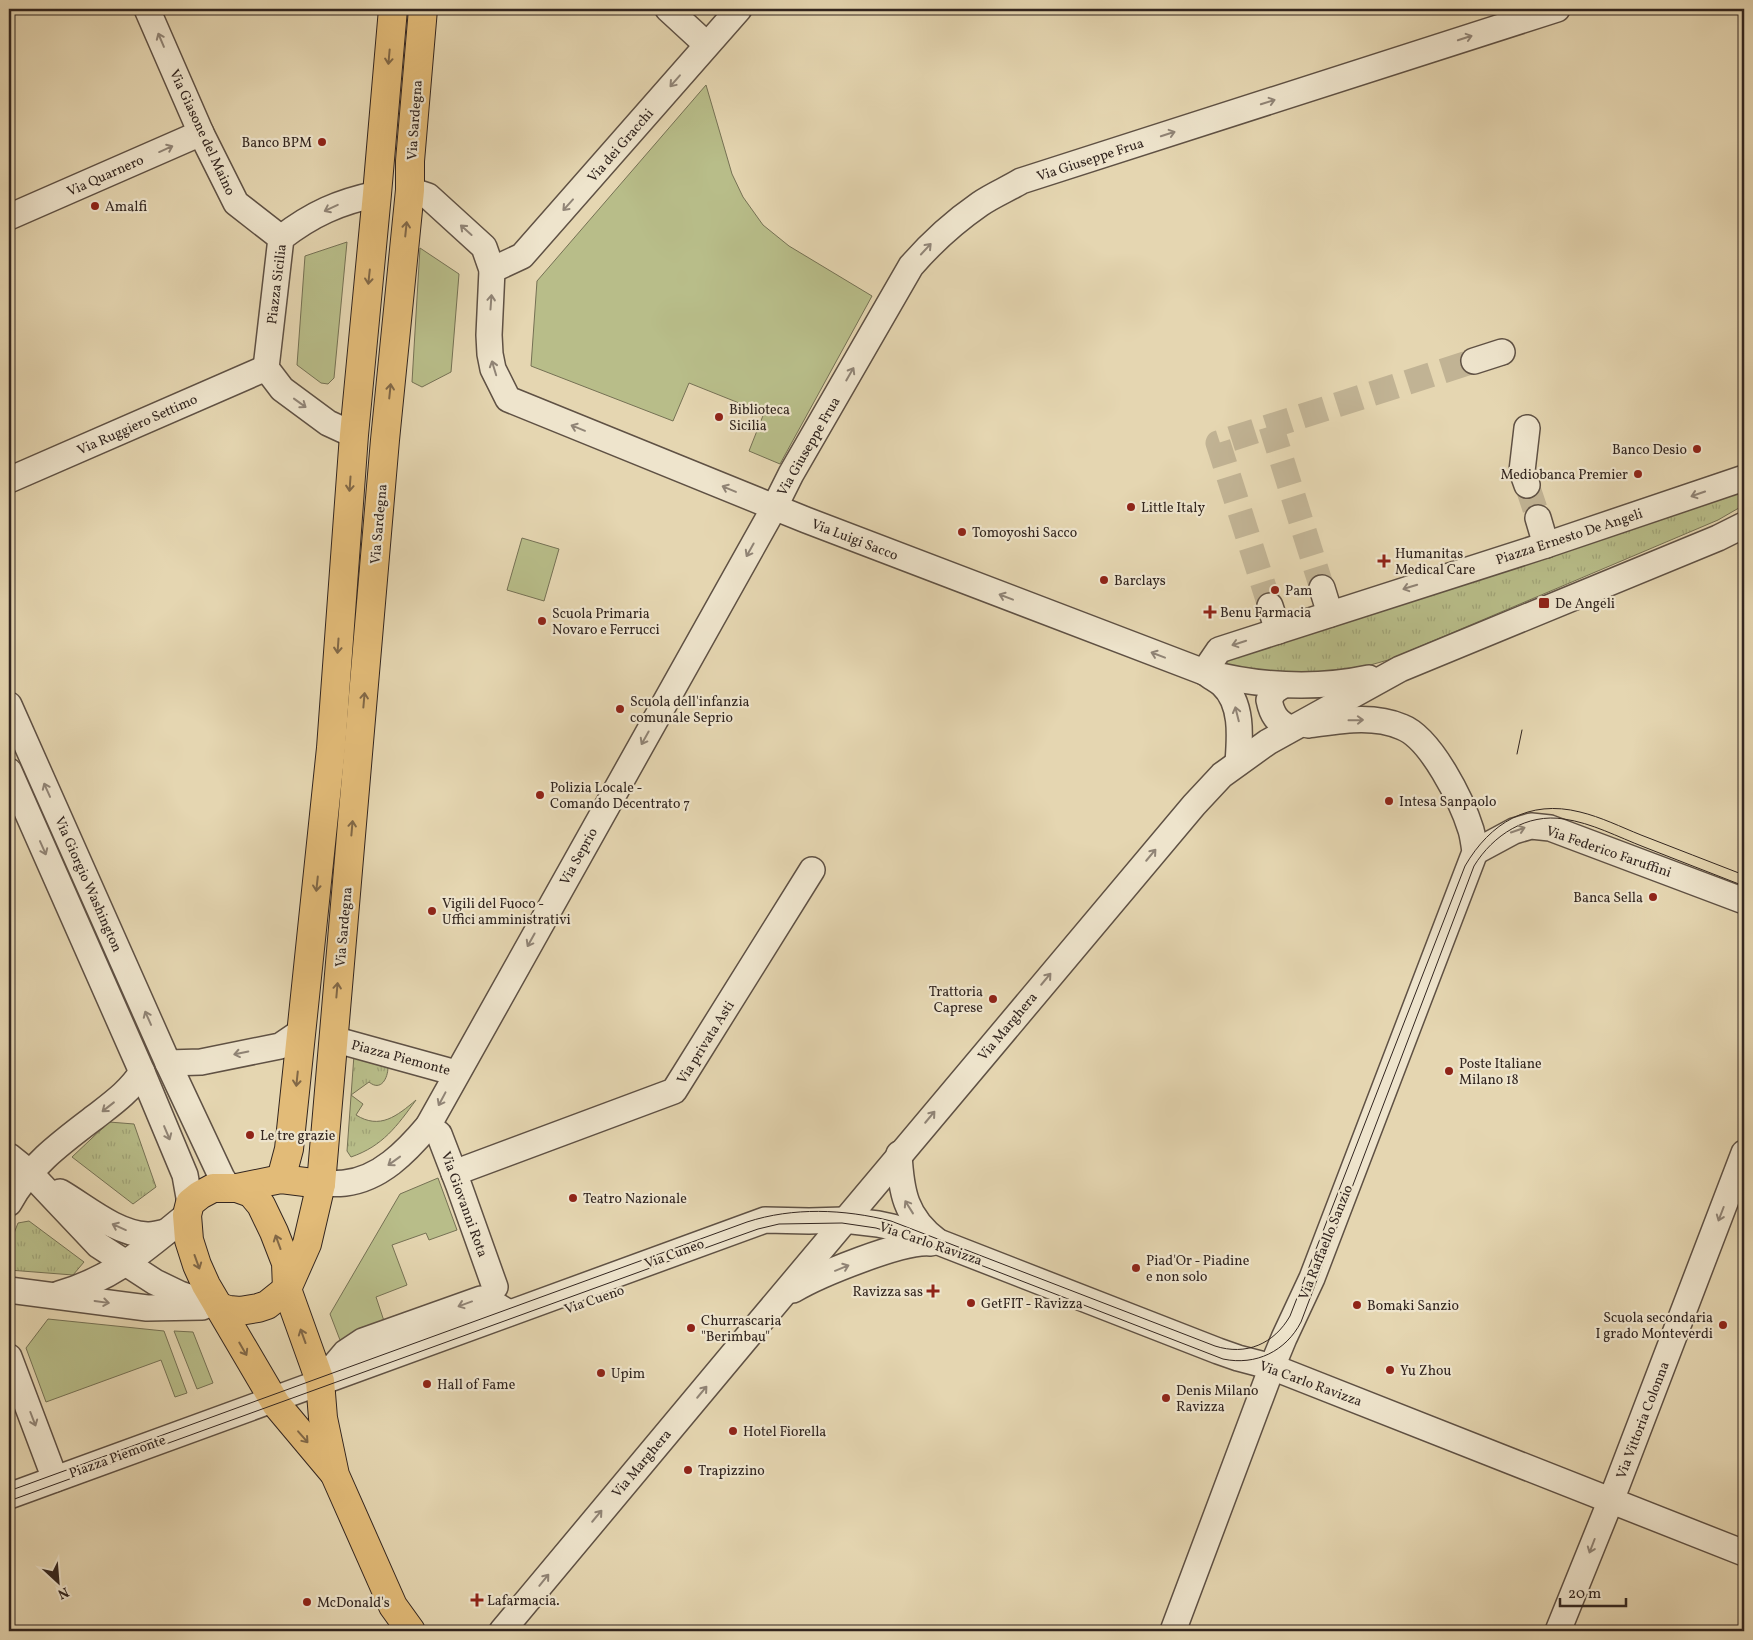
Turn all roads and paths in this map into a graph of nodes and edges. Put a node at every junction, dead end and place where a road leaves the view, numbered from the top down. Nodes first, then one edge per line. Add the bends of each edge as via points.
1 (147, 9) edge
2 (393, 9) edge
3 (423, 9) edge
4 (668, 9) edge
5 (739, 9) edge
6 (1557, 9) edge
7 (706, 44) junction
8 (201, 133) junction
9 (410, 190) junction
10 (377, 194) junction
11 (9, 218) edge
12 (281, 238) junction
13 (492, 270) junction
14 (1502, 352) dead end
15 (1474, 361) tunnel mouth
16 (266, 368) junction
17 (1527, 428) dead end
18 (354, 435) junction
19 (385, 440) junction
20 (1744, 478) edge
21 (9, 480) edge
22 (1527, 485) tunnel mouth
23 (774, 508) junction
24 (1538, 518) tunnel mouth
25 (1744, 525) edge
26 (1718, 538) junction
27 (1744, 544) edge
28 (1546, 545) junction
29 (1322, 588) tunnel mouth
30 (1270, 606) tunnel mouth
31 (1330, 614) junction
32 (1278, 631) junction
33 (1400, 669) junction
34 (1204, 672) junction
35 (1283, 685) junction
36 (9, 705) edge
37 (1290, 728) junction
38 (1238, 763) junction
39 (9, 771) edge
40 (1475, 852) junction
41 (812, 870) dead end
42 (1744, 901) edge
43 (302, 1031) junction
44 (333, 1038) junction
45 (168, 1063) junction
46 (142, 1072) junction
47 (456, 1072) junction
48 (428, 1126) junction
49 (1744, 1152) edge
50 (899, 1154) junction
51 (9, 1156) edge
52 (29, 1172) junction
53 (454, 1173) junction
54 (281, 1179) junction
55 (321, 1184) junction
56 (233, 1188) junction
57 (9, 1203) edge
58 (189, 1209) junction
59 (844, 1220) junction
60 (166, 1232) junction
61 (941, 1244) junction
62 (126, 1263) junction
63 (495, 1287) dead end
64 (287, 1289) junction
65 (9, 1290) edge
66 (54, 1295) junction
67 (783, 1296) junction
68 (219, 1307) junction
69 (517, 1310) joint
70 (9, 1357) edge
71 (1272, 1367) junction
72 (320, 1381) junction
73 (272, 1399) junction
74 (336, 1474) junction
75 (55, 1479) junction
76 (9, 1496) edge
77 (1610, 1501) junction
78 (1744, 1553) edge
79 (394, 1619) edge
80 (411, 1631) edge
81 (502, 1631) edge
82 (1173, 1631) edge
83 (1558, 1631) edge

8 -> 1 street, Via Giasone del Maino
2 -> 10 main road
3 - 9 main road, Via Sardegna
4 - 7 street
5 - 7 street, Via dei Gracchi
23 -> 6 street, Via Giuseppe Frua via 911,266 942,234 981,203 1021,181
7 -> 13 street, Via dei Gracchi via 522,256
11 -> 8 street, Via Quarnero
8 - 12 street, Via Giasone del Maino via 236,203
9 - 10 main road, Piazza Sicilia
13 -> 9 street via 484,247 428,196
19 -> 9 main road, Via Sardegna
10 -> 12 street, Piazza Sicilia via 348,200 301,222
10 -> 18 main road
12 - 16 street, Piazza Sicilia
23 -> 13 street, Via Luigi Sacco via 508,400 493,370 490,354
14 - 15 street
16 -> 18 street via 282,389 328,423
16 - 21 street, Via Ruggiero Settimo
17 - 22 street via 1522,471
18 - 19 main road
18 -> 43 main road via 331,748
44 -> 19 main road, Via Sardegna
20 -> 28 street, Piazza Ernesto De Angeli
34 -> 23 street, Via Luigi Sacco
23 -> 47 street, Via Seprio
24 - 28 street
25 - 26 street
26 - 27 street
26 - 33 street
28 -> 31 street, Piazza Ernesto De Angeli
29 - 31 street
30 - 32 street
31 - 32 street, Piazza Ernesto De Angeli
32 -> 34 street, Piazza Ernesto De Angeli via 1219,650
33 - 35 street via 1346,683
33 - 37 street
34 - 35 street via 1230,679
38 -> 34 street via 1240,727 1237,712 1223,685
35 - 37 street via 1269,700 1272,713 1280,724
45 -> 36 street, Via Giorgio Washington
37 - 38 street
37 -> 40 street via 1347,720 1386,722 1404,727 1427,745 1450,782 1472,831
50 -> 38 street, Via Marghera via 1194,805
39 -> 46 street, Via Giorgio Washington
40 -> 42 street, Via Federico Faruffini via 1514,831 1531,826 1550,828
40 - 71 street, Via Raffaello Sanzio via 1312,1278
41 - 53 street, Via privata Asti via 674,1091
43 -> 45 street via 280,1046 201,1062
43 -> 54 main road via 290,1149
44 - 47 street, Piazza Piemonte
44 - 55 main road, Piazza Piemonte
45 - 56 street via 222,1178
46 -> 52 street via 118,1100
46 -> 58 street via 185,1174
47 -> 48 street, Piazza Piemonte
48 - 53 street, Via Giovanni Rota via 439,1134
48 -> 55 street, Piazza Piemonte via 406,1151 381,1170 345,1183
49 -> 77 street, Via Vittoria Colonna
50 - 59 street, Via Marghera
61 -> 50 street via 921,1226 904,1200
51 - 52 street
52 - 57 street
60 -> 52 street via 148,1235 115,1226
52 - 62 street, Piazza Piemonte via 98,1245
53 - 63 street, Via Giovanni Rota
54 - 55 main road, Piazza Piemonte
54 - 56 main road, Piazza Piemonte
55 - 64 main road, Piazza Piemonte via 307,1244
56 - 58 main road, Piazza Piemonte via 213,1188 200,1195
64 -> 56 main road via 286,1263 261,1205 251,1193
58 - 60 street, Piazza Piemonte
58 -> 68 main road via 189,1240 197,1265
59 - 61 street, Via Carlo Ravizza via 878,1224
59 - 67 street, Via Marghera
59 - 69 street, Via Cuneo via 764,1220
60 - 62 street, Piazza Piemonte
67 -> 61 street, Via Marghera via 810,1280 881,1253 921,1242
61 - 71 street, Via Carlo Ravizza via 1218,1351
62 - 66 street, Piazza Piemonte via 82,1287
62 - 68 street, Piazza Piemonte via 180,1294
64 - 68 main road, Piazza Piemonte via 258,1308 240,1311
72 -> 64 main road
65 - 66 street, Piazza Piemonte
66 -> 68 street, Piazza Piemonte via 147,1308
81 -> 67 street, Via Marghera
68 -> 73 main road
69 - 72 street, Piazza Piemonte
70 -> 75 street, Piazza Piemonte
71 - 77 street, Via Carlo Ravizza
71 - 82 street, Via Raffaello Sanzio
72 - 73 street, Piazza Piemonte
72 - 74 main road via 323,1418
73 -> 74 main road
73 - 75 street, Piazza Piemonte
74 - 79 main road
75 - 76 street
77 - 78 street, Via Carlo Ravizza
77 -> 83 street, Via Vittoria Colonna
79 - 80 main road

